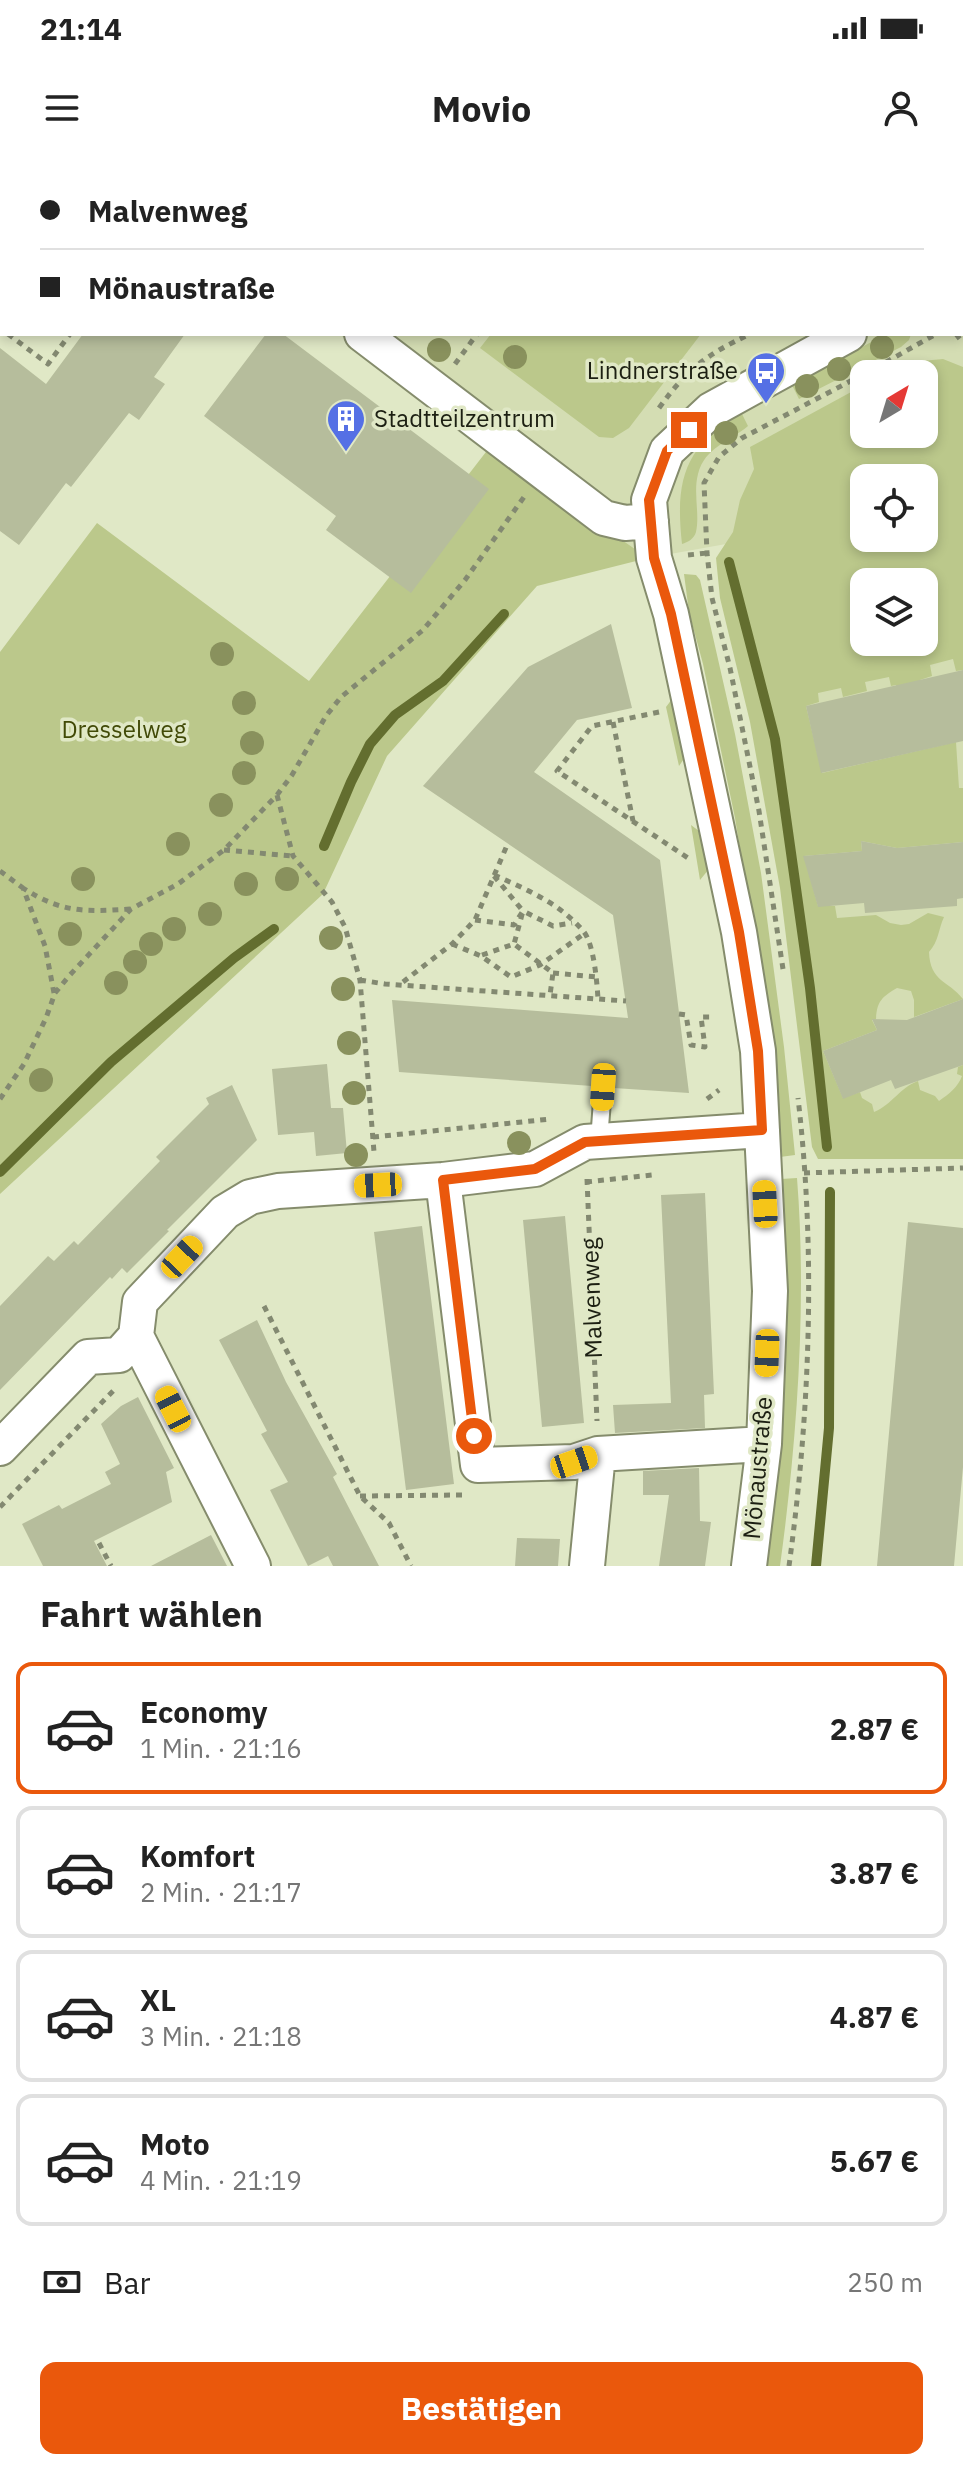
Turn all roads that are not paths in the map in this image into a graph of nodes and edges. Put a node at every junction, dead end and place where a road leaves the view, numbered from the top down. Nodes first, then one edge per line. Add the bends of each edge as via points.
1 (365, 336) edge
2 (845, 336) edge
3 (651, 521) junction
4 (603, 1087) dead end
5 (762, 1130) junction
6 (595, 1132) junction
7 (443, 1180) junction
8 (141, 1347) junction
9 (764, 1444) junction
10 (0, 1448) edge
11 (598, 1454) junction
12 (253, 1566) edge
13 (587, 1566) edge
14 (749, 1566) edge

1 - 3 street via 604,518
2 - 3 street, Mönaustraße via 711,410 667,451 649,500
3 - 5 street, Mönaustraße via 654,558 671,614 739,932 758,1051
4 - 6 lane
5 - 6 street
5 - 9 street, Mönaustraße via 770,1291
6 - 7 street via 535,1169
7 - 8 street via 250,1197 225,1212 140,1302
7 - 11 street via 478,1465 574,1462
8 - 10 street via 88,1357
8 - 12 street
9 - 11 street
9 - 14 street, Mönaustraße
11 - 13 street

